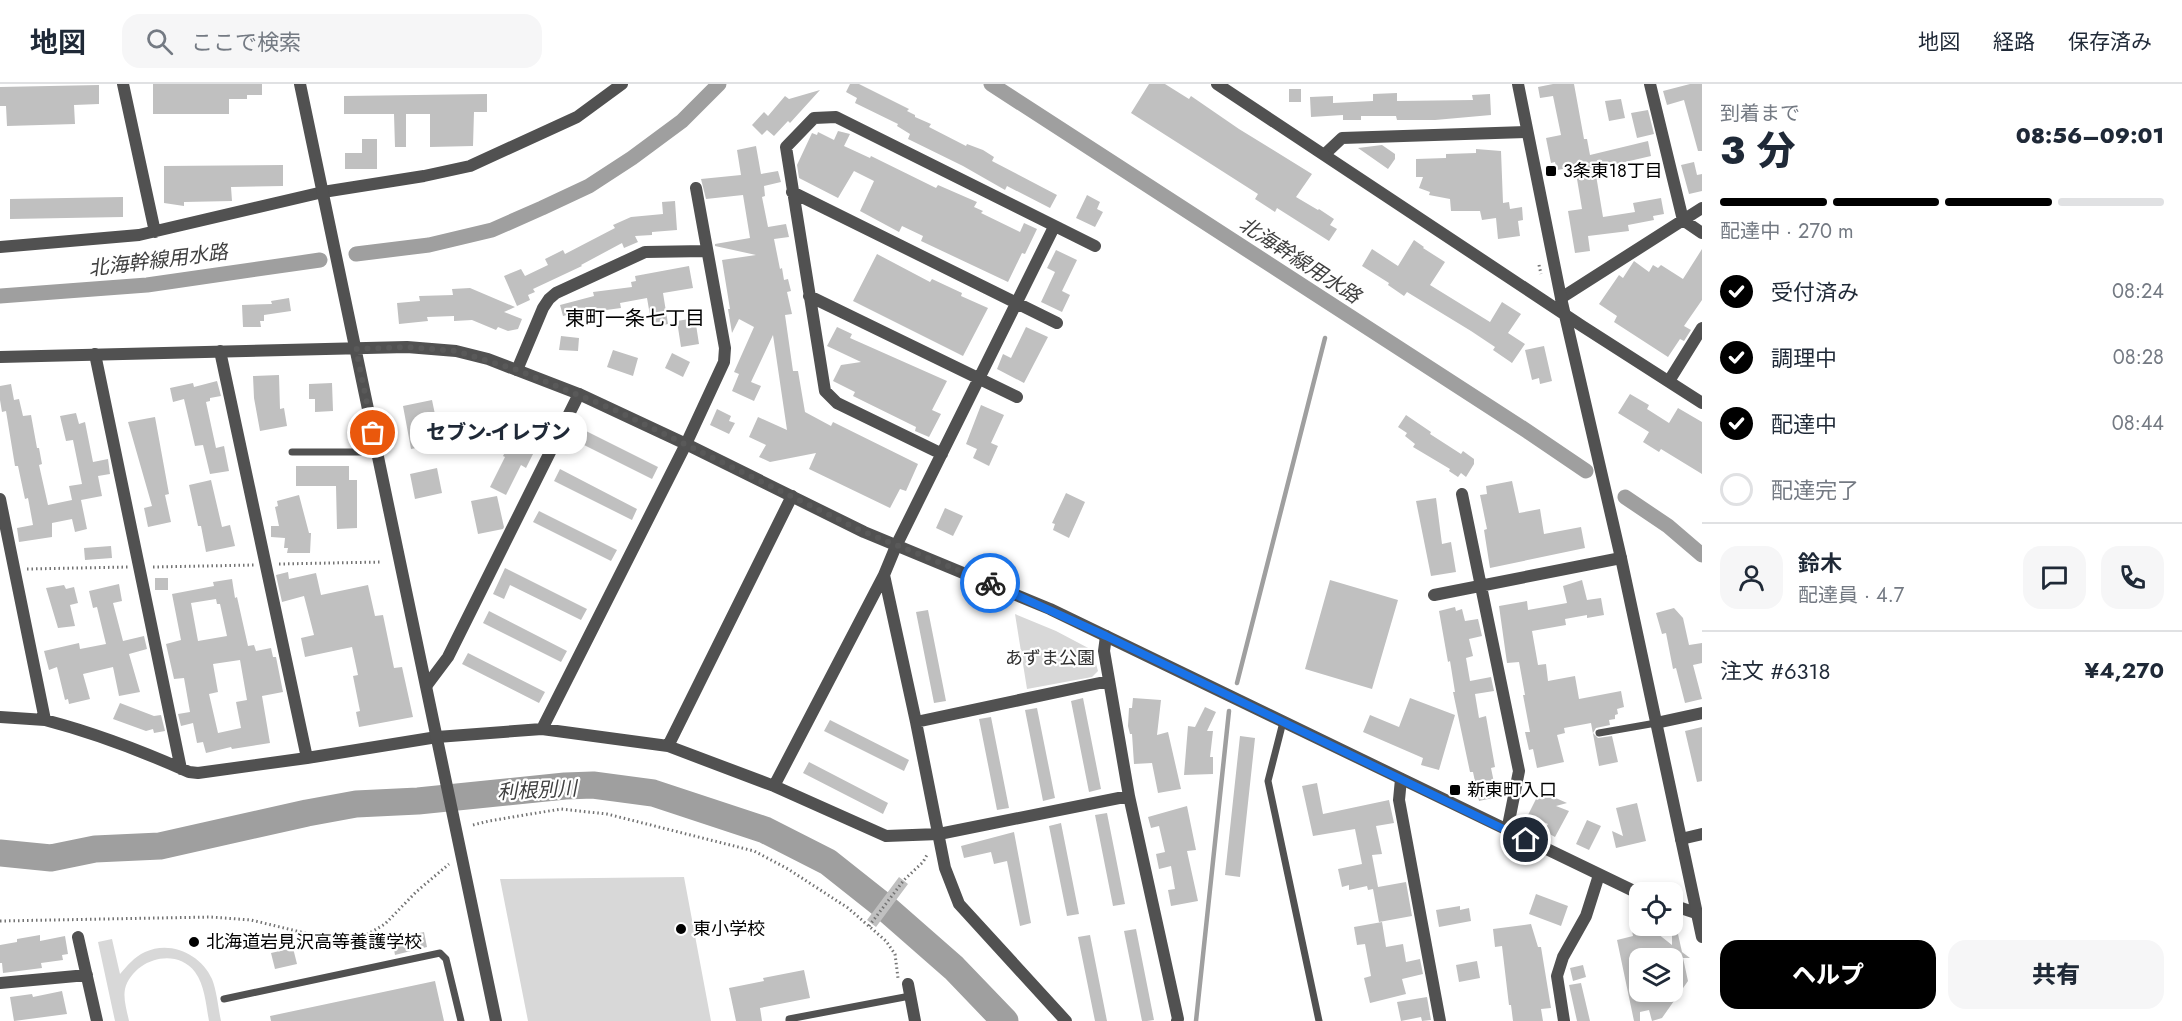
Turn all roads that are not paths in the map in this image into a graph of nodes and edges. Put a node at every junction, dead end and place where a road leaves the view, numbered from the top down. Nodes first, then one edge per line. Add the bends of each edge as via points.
1 (123, 84) edge
2 (300, 84) edge
3 (622, 84) edge
4 (1217, 84) edge
5 (1518, 84) edge
6 (1650, 84) edge
7 (1527, 132) junction
8 (1325, 154) junction
9 (696, 188) dead end
10 (322, 192) junction
11 (792, 192) junction
12 (1702, 208) edge
13 (1683, 220) junction
14 (1054, 226) junction
15 (155, 232) junction
16 (1702, 232) edge
17 (1095, 246) dead end
18 (0, 247) edge
19 (706, 252) junction
20 (809, 296) junction
21 (1561, 298) junction
22 (1016, 303) junction
23 (1565, 314) junction
24 (1057, 323) dead end
25 (1702, 328) edge
26 (356, 349) junction
27 (220, 351) junction
28 (95, 354) junction
29 (0, 357) edge
30 (517, 370) junction
31 (979, 379) junction
32 (1669, 381) junction
33 (579, 394) junction
34 (1017, 398) dead end
35 (1702, 403) edge
36 (686, 444) junction
37 (292, 452) dead end
38 (377, 452) junction
39 (942, 454) junction
40 (1462, 494) dead end
41 (792, 496) junction
42 (0, 499) edge
43 (896, 546) junction
44 (1621, 558) junction
45 (884, 575) junction
46 (1482, 586) junction
47 (1434, 595) dead end
48 (1106, 636) junction
49 (1109, 681) junction
50 (427, 685) junction
51 (1702, 713) edge
52 (0, 717) edge
53 (45, 720) junction
54 (916, 722) junction
55 (1283, 722) junction
56 (1656, 723) junction
57 (542, 729) junction
58 (1599, 733) dead end
59 (437, 737) junction
60 (668, 747) junction
61 (307, 758) junction
62 (181, 769) junction
63 (1401, 779) junction
64 (774, 786) junction
65 (1129, 796) junction
66 (1507, 831) junction
67 (939, 834) junction
68 (1702, 834) edge
69 (1681, 839) junction
70 (1599, 875) junction
71 (1629, 889) edge
72 (1683, 909) edge
73 (1696, 913) junction
74 (78, 937) dead end
75 (1702, 937) edge
76 (87, 975) junction
77 (0, 983) edge
78 (906, 987) joint
79 (224, 999) dead end
80 (96, 1021) edge
81 (461, 1021) edge
82 (496, 1021) edge
83 (789, 1021) edge
84 (915, 1021) edge
85 (1066, 1021) edge
86 (1177, 1021) edge
87 (1319, 1021) edge
88 (1440, 1021) edge
89 (1564, 1021) edge

1 - 15 street
2 - 10 street
3 - 10 street via 577,117 470,166
4 - 8 street
5 - 7 street
6 - 13 street
7 - 8 street via 1342,138
7 - 21 street
8 - 23 street
9 - 19 street
10 - 15 street
10 - 26 street
11 - 14 street via 786,147 814,118 836,117
11 - 20 street
11 - 22 street
12 - 13 street
13 - 16 street
13 - 21 street
14 - 17 street
14 - 22 street
15 - 18 street
19 - 30 street via 645,252 556,292 543,308
19 - 36 street via 725,354 721,372
20 - 31 street
20 - 39 street via 825,391 837,404
21 - 23 street
22 - 24 street
22 - 31 street
23 - 32 street
23 - 44 street
25 - 32 street
26 - 27 street
26 - 30 street via 407,347 456,351
26 - 38 street
27 - 28 street
27 - 61 street
28 - 29 street
28 - 62 street
30 - 33 street
31 - 34 street
31 - 39 street
32 - 35 street
33 - 36 street
33 - 50 street via 448,657
36 - 41 street
36 - 57 street
37 - 38 lane
38 - 50 street
39 - 43 street
40 - 46 street
41 - 43 street
41 - 60 street
42 - 53 street
43 - 45 street
43 - 48 street
44 - 46 street
44 - 56 street
45 - 54 street
45 - 64 street
46 - 47 street
46 - 66 street via 1519,771
48 - 49 street
48 - 55 street
49 - 54 street
49 - 65 street
50 - 59 street
51 - 56 street
52 - 53 street
53 - 62 street via 86,730
54 - 67 street
55 - 63 street
55 - 87 lane via 1268,780
56 - 58 lane
56 - 69 street
57 - 59 street
57 - 60 street
59 - 61 street
59 - 82 street
60 - 64 street
61 - 62 street via 198,773
63 - 66 street
63 - 88 street via 1399,800
64 - 67 street via 886,836
65 - 67 street
65 - 86 street
66 - 70 street
67 - 85 street via 945,868 959,904
68 - 69 street
69 - 73 street
70 - 71 street
70 - 89 street via 1586,916 1557,976
72 - 73 street
73 - 75 street
74 - 76 street
76 - 77 street
76 - 80 street
78 - 83 lane
78 - 84 street
79 - 81 lane via 440,953 446,959

